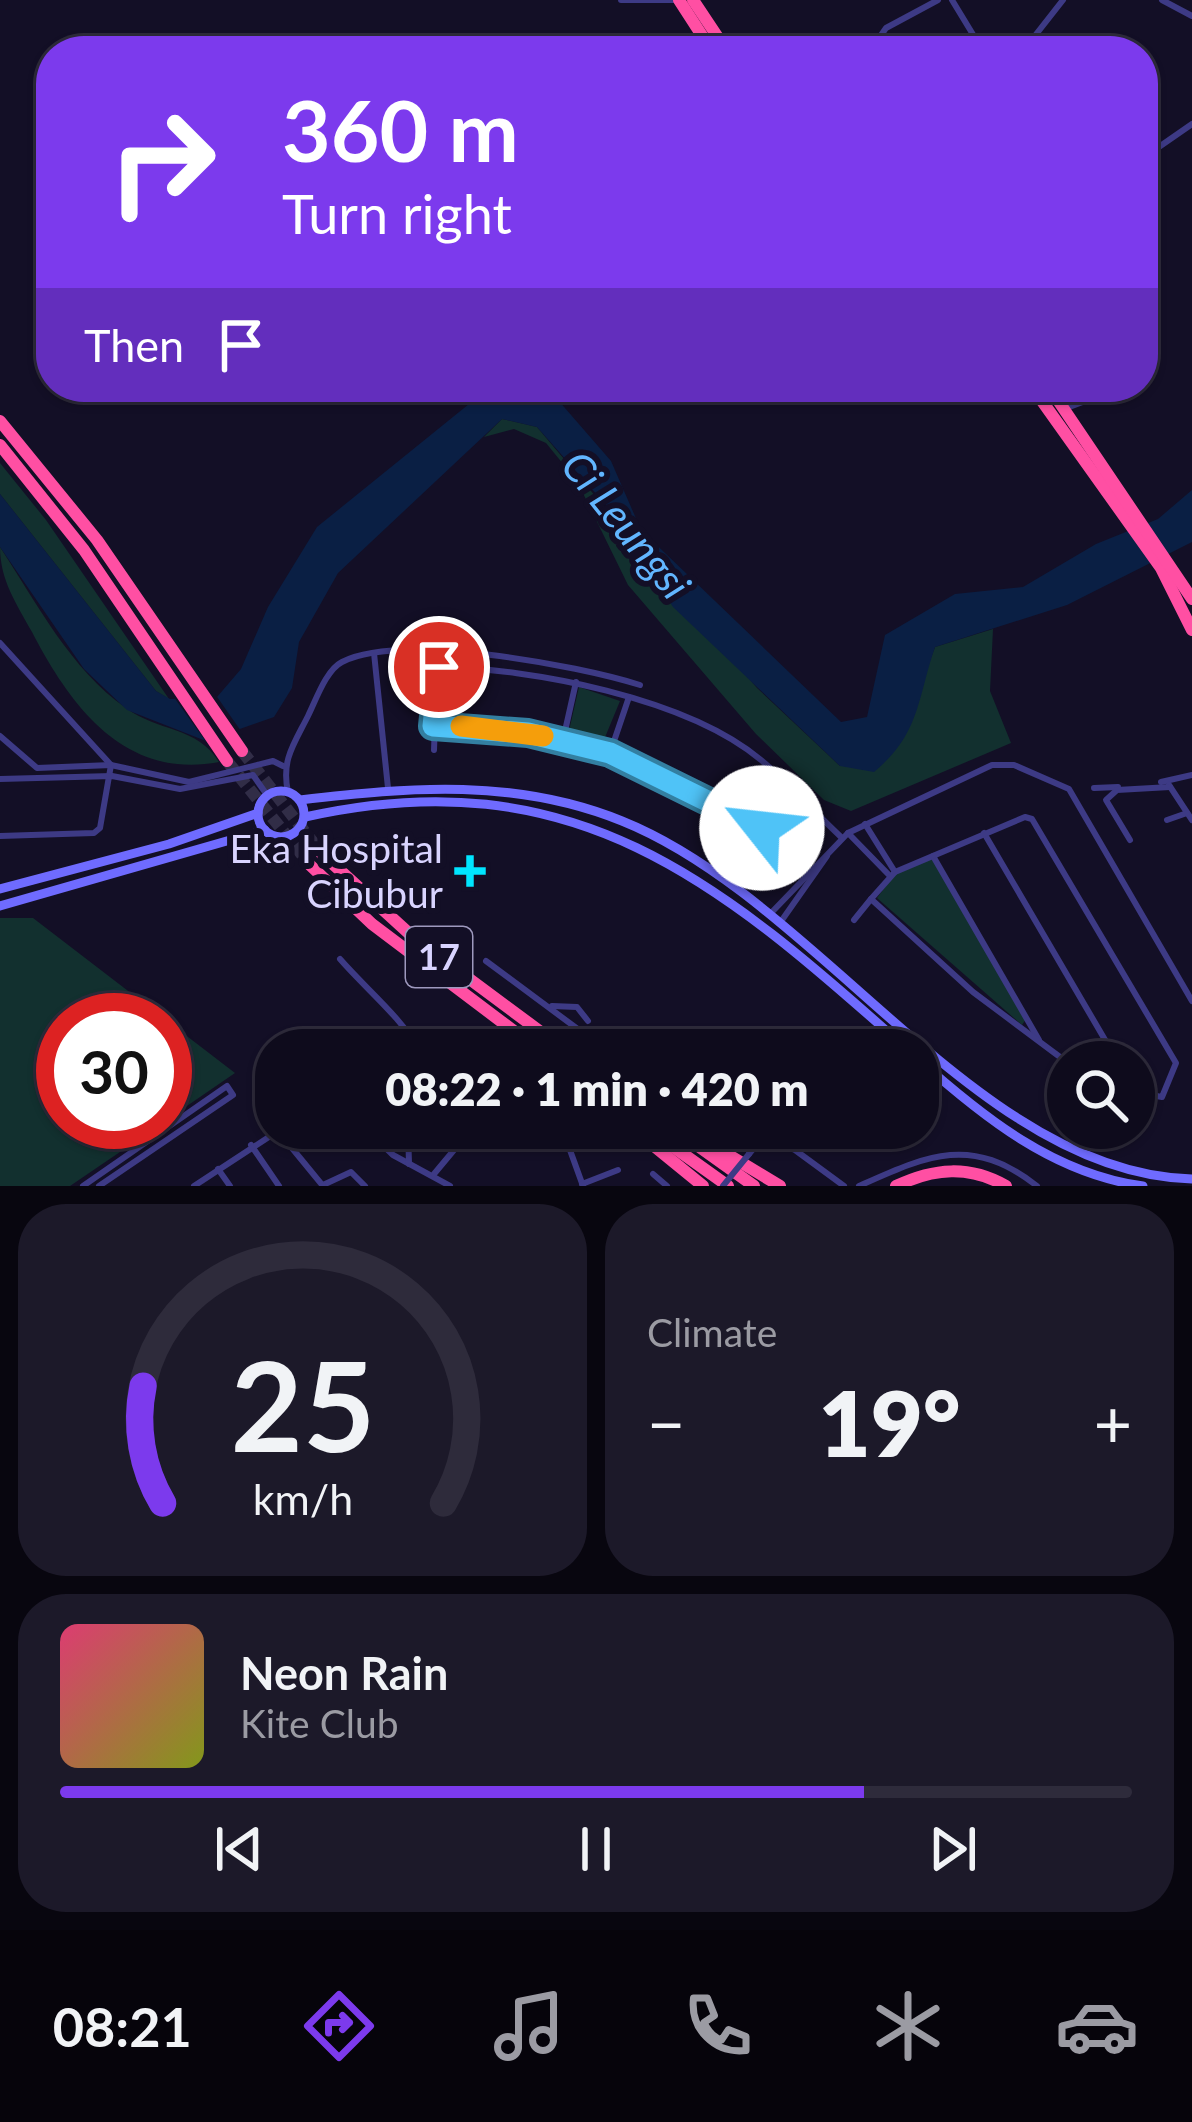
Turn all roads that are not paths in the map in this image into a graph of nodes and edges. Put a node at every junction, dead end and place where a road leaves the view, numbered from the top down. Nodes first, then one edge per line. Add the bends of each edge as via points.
1 (621, 0) edge
2 (678, 0) edge
3 (693, 0) edge
4 (938, 0) edge
5 (952, 0) edge
6 (1063, 0) edge
7 (1162, 0) edge
8 (1192, 16) edge
9 (702, 36) edge
10 (717, 36) edge
11 (880, 36) edge
12 (974, 36) edge
13 (1035, 36) edge
14 (1192, 124) edge
15 (1158, 148) edge
16 (1044, 402) edge
17 (1059, 402) edge
18 (1083, 402) edge
19 (1064, 409) junction
20 (0, 421) edge
21 (0, 445) edge
22 (1136, 521) junction
23 (1167, 566) junction
24 (1192, 599) edge
25 (1192, 630) edge
26 (0, 643) edge
27 (374, 653) junction
28 (576, 682) junction
29 (640, 685) dead end
30 (629, 697) junction
31 (433, 726) junction
32 (0, 736) edge
33 (563, 740) junction
34 (434, 750) dead end
35 (242, 751) tunnel mouth
36 (610, 753) junction
37 (227, 760) tunnel mouth
38 (23, 762) junction
39 (111, 765) junction
40 (283, 766) junction
41 (1192, 775) edge
42 (112, 776) junction
43 (0, 779) edge
44 (18, 782) junction
45 (1168, 784) junction
46 (388, 788) junction
47 (1094, 788) dead end
48 (288, 792) junction
49 (267, 794) junction
50 (793, 794) junction
51 (300, 800) junction
52 (258, 813) junction
53 (305, 817) junction
54 (1189, 817) edge
55 (1167, 820) dead end
56 (865, 824) junction
57 (265, 830) junction
58 (646, 831) junction
59 (984, 833) junction
60 (845, 835) junction
61 (0, 836) edge
62 (1130, 840) dead end
63 (668, 842) junction
64 (641, 850) junction
65 (828, 853) junction
66 (322, 854) tunnel mouth
67 (933, 856) junction
68 (661, 860) junction
69 (311, 866) tunnel mouth
70 (893, 874) junction
71 (799, 880) junction
72 (808, 887) junction
73 (0, 889) edge
74 (871, 899) junction
75 (1, 906) edge
76 (777, 916) junction
77 (854, 920) dead end
78 (340, 959) dead end
79 (486, 961) dead end
80 (1192, 1000) edge
81 (552, 1005) junction
82 (588, 1021) dead end
83 (408, 1029) edge
84 (511, 1029) edge
85 (536, 1029) edge
86 (581, 1029) edge
87 (884, 1029) edge
88 (1106, 1041) edge
89 (1042, 1046) junction
90 (1047, 1049) edge
91 (939, 1078) edge
92 (981, 1091) junction
93 (1155, 1096) edge
94 (969, 1105) junction
95 (251, 1145) junction
96 (391, 1149) edge
97 (409, 1149) edge
98 (569, 1149) edge
99 (658, 1149) edge
100 (675, 1149) edge
101 (702, 1149) edge
102 (719, 1149) edge
103 (753, 1149) edge
104 (793, 1149) edge
105 (454, 1150) dead end
106 (409, 1164) junction
107 (218, 1168) junction
108 (618, 1170) dead end
109 (113, 1171) junction
110 (434, 1174) junction
111 (653, 1174) dead end
112 (1192, 1179) edge
113 (101, 1183) edge
114 (582, 1185) edge
115 (83, 1186) edge
116 (124, 1186) edge
117 (194, 1186) edge
118 (230, 1186) edge
119 (279, 1186) edge
120 (322, 1186) edge
121 (365, 1186) edge
122 (450, 1186) edge
123 (667, 1186) edge
124 (703, 1186) edge
125 (725, 1186) edge
126 (754, 1186) edge
127 (780, 1186) edge
128 (844, 1186) edge
129 (859, 1186) edge
130 (896, 1186) edge
131 (915, 1186) edge
132 (988, 1186) edge
133 (1006, 1186) edge
134 (1037, 1186) edge
135 (1143, 1186) edge

1 - 2 street
2 - 9 highway
3 - 10 highway
4 - 11 street
5 - 12 street
6 - 13 street
7 - 8 street
14 - 15 street
16 - 22 highway
17 - 19 highway
18 - 19 street
19 - 22 highway
20 - 35 highway via 58,488
21 - 37 highway via 84,550
22 - 23 highway
23 - 24 highway
23 - 25 highway
26 - 39 street
27 - 29 street via 544,662
27 - 40 street via 334,667
27 - 46 street
28 - 30 street
28 - 31 street via 437,667
28 - 33 street
30 - 36 street
30 - 50 street via 756,756
31 - 33 street
31 - 34 street
32 - 38 street
33 - 36 street
36 - 50 street via 757,828
38 - 39 street
38 - 44 street
39 - 40 street via 189,782 273,761
39 - 42 street
40 - 48 street
41 - 45 street
42 - 44 street
42 - 49 street via 180,789 253,776
42 - 61 street via 94,833
43 - 44 street
45 - 47 street
45 - 54 street
45 - 62 street via 1118,790 1106,800
46 - 51 street
46 - 58 street via 505,791
48 - 49 street
48 - 51 street
49 - 52 street
50 - 60 street
51 - 53 street
52 - 57 street
52 - 73 street
53 - 57 street via 289,836
53 - 64 street via 394,801 494,803 580,822
54 - 55 street
56 - 60 street
56 - 70 street
56 - 80 street via 992,764 1062,785
57 - 75 street
58 - 63 street
58 - 64 street
59 - 67 street
59 - 88 street
59 - 93 street via 1031,819 1174,1058 1162,1097
60 - 65 street
60 - 70 street
63 - 68 street via 658,848
63 - 76 street
64 - 68 street
65 - 71 street
65 - 72 street
66 - 85 highway, 17 via 413,938
67 - 70 street
67 - 89 street
68 - 87 street via 748,912
69 - 84 highway, 17 via 372,924
70 - 74 street
71 - 72 street
71 - 76 street
72 - 76 street
74 - 77 street
74 - 89 street
76 - 92 street
78 - 83 street
79 - 81 street
81 - 82 street via 577,1007
81 - 86 street
89 - 90 street
91 - 94 street
92 - 94 street via 991,1107
92 - 112 street via 1072,1149 1137,1172
94 - 135 street via 1055,1159
95 - 107 street
95 - 119 street
95 - 120 street via 283,1132
96 - 106 street
97 - 106 street
98 - 114 street
99 - 124 highway
100 - 125 highway
101 - 126 highway
102 - 127 highway
103 - 125 street, bridge
104 - 128 street
105 - 110 street
106 - 110 street
107 - 117 street
107 - 118 street
108 - 114 street
109 - 109 street via 227,1086 232,1089 232,1095
109 - 113 street
109 - 116 street
110 - 122 street
111 - 123 street
113 - 115 street
120 - 121 street via 351,1172
129 - 134 street via 904,1162 956,1154 989,1159
130 - 133 highway via 962,1171
131 - 132 highway via 956,1178

